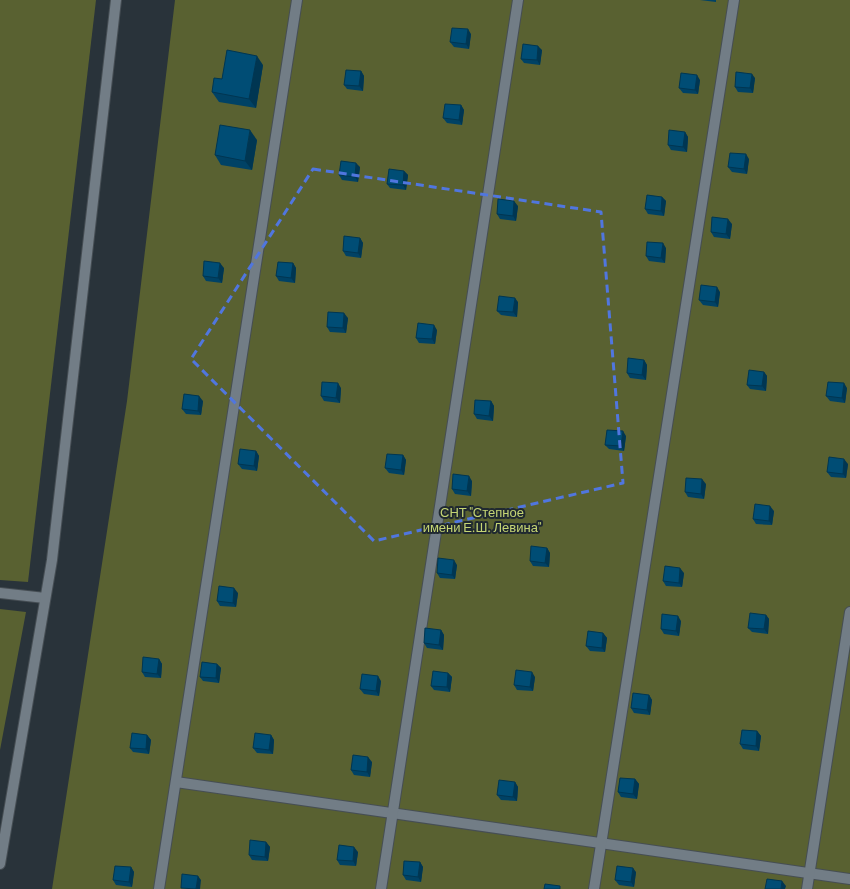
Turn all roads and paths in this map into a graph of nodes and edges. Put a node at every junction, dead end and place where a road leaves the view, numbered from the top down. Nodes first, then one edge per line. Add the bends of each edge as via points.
1 (116, 0) edge
2 (296, 0) edge
3 (518, 0) edge
4 (734, 0) edge
5 (0, 593) edge
6 (45, 598) junction
7 (850, 612) edge
8 (176, 782) junction
9 (393, 814) junction
10 (2, 838) edge
11 (601, 843) junction
12 (0, 864) edge
13 (810, 873) junction
14 (850, 879) edge
15 (159, 889) edge
16 (381, 889) edge
17 (594, 889) edge
18 (807, 889) edge

1 - 6 street via 52,560
2 - 8 street
3 - 9 street
4 - 11 street
5 - 6 street
6 - 10 street
7 - 13 street
8 - 9 street
8 - 15 street
9 - 11 street
9 - 16 street
10 - 12 street
11 - 13 street
11 - 17 street
13 - 14 street
13 - 18 street

